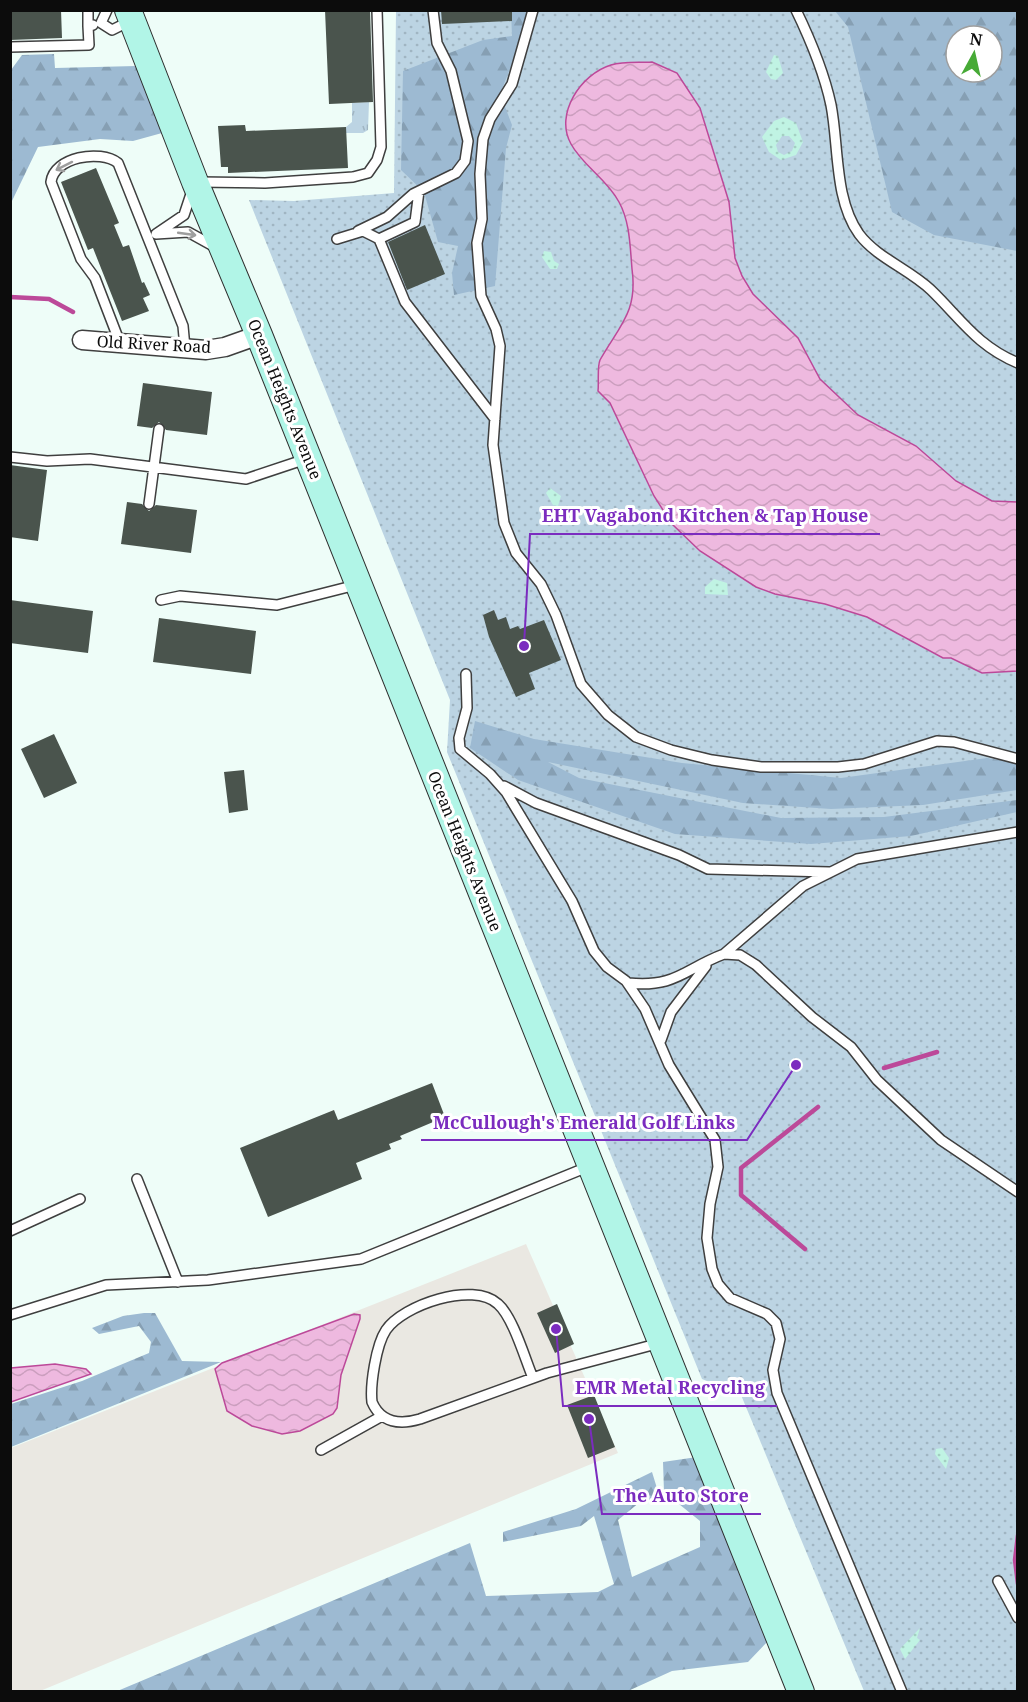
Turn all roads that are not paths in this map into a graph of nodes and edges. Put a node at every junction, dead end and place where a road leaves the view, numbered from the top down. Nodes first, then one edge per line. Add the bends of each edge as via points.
1 (88, 10) edge
2 (107, 10) edge
3 (377, 10) edge
4 (433, 10) edge
5 (533, 10) edge
6 (796, 10) edge
7 (130, 15) edge
8 (101, 23) junction
9 (88, 26) junction
10 (10, 47) edge
11 (468, 141) junction
12 (195, 182) junction
13 (480, 189) junction
14 (419, 191) junction
15 (358, 231) junction
16 (151, 236) junction
17 (337, 239) dead end
18 (379, 239) junction
19 (226, 254) junction
20 (259, 335) junction
21 (82, 340) dead end
22 (120, 343) junction
23 (185, 348) junction
24 (1017, 363) edge
25 (495, 419) junction
26 (159, 429) dead end
27 (10, 457) edge
28 (309, 458) junction
29 (154, 467) junction
30 (149, 504) dead end
31 (359, 584) junction
32 (161, 600) dead end
33 (466, 674) dead end
34 (1017, 759) edge
35 (499, 784) junction
36 (1017, 832) edge
37 (829, 872) junction
38 (724, 954) junction
39 (709, 961) junction
40 (628, 983) junction
41 (660, 1042) junction
42 (592, 1165) junction
43 (137, 1179) dead end
44 (1017, 1192) edge
45 (80, 1199) dead end
46 (10, 1231) edge
47 (178, 1282) junction
48 (10, 1315) edge
49 (662, 1343) junction
50 (533, 1378) junction
51 (382, 1416) junction
52 (321, 1450) dead end
53 (998, 1581) dead end
54 (1017, 1618) edge
55 (801, 1692) edge
56 (902, 1692) edge

1 - 9 lane
2 - 8 lane
3 - 12 lane via 382,125 379,153 368,173 265,183
4 - 11 lane via 437,43 451,71
5 - 13 lane via 512,84 490,119 483,139
6 - 24 lane via 825,83 844,202 859,233 876,251 928,287 973,336
7 - 8 lane via 112,30
7 - 12 main road, Ocean Heights Avenue
8 - 9 lane
9 - 10 lane via 89,45
11 - 13 lane
11 - 14 lane via 460,170
12 - 16 lane via 184,215
12 - 19 main road, Ocean Heights Avenue
13 - 25 lane via 482,219 477,243 481,296 500,345
14 - 15 lane via 380,222
14 - 18 lane via 415,222
15 - 17 lane
15 - 18 lane
16 -> 19 lane via 191,233
16 -> 22 lane via 118,163 105,156 87,156 57,168 52,174 51,182 81,259 94,278
16 - 23 lane via 183,326
18 - 25 lane via 405,302
19 - 20 main road, Ocean Heights Avenue
20 - 23 street, Old River Road via 225,347
20 - 28 main road, Ocean Heights Avenue
21 - 22 street, Old River Road
22 - 23 street, Old River Road
25 - 34 lane via 495,480 509,539 556,615 581,684 629,732 671,750 761,767 864,764 937,741
26 - 29 lane
27 - 29 lane via 47,461 90,459
28 - 29 lane via 246,479
28 - 31 main road, Ocean Heights Avenue
29 - 30 lane
31 - 32 lane via 278,605 180,596
31 - 42 main road, Ocean Heights Avenue
33 - 35 lane via 467,708 460,749
35 - 37 lane via 536,803 712,870
35 - 40 lane via 572,901 594,951
36 - 37 lane via 867,856
37 - 38 lane via 803,886
38 - 39 lane
38 - 44 lane via 740,955 756,964 812,1017 851,1047 877,1080 941,1140
39 - 40 lane via 673,981
39 - 41 lane via 671,1012
40 - 41 lane via 653,1022
41 - 56 lane via 669,1065 702,1114 718,1149 707,1238 715,1278 734,1301 767,1314 776,1323 780,1339 773,1370 777,1393
42 - 47 lane via 361,1259
42 - 49 main road, Ocean Heights Avenue
43 - 47 lane
45 - 46 lane
47 - 48 lane via 106,1285
49 - 50 lane
49 - 55 main road, Ocean Heights Avenue
50 - 51 lane via 407,1423
50 - 51 lane via 501,1306 476,1294 452,1295 397,1319 384,1332 371,1393 374,1408
51 - 52 lane
53 - 54 lane

